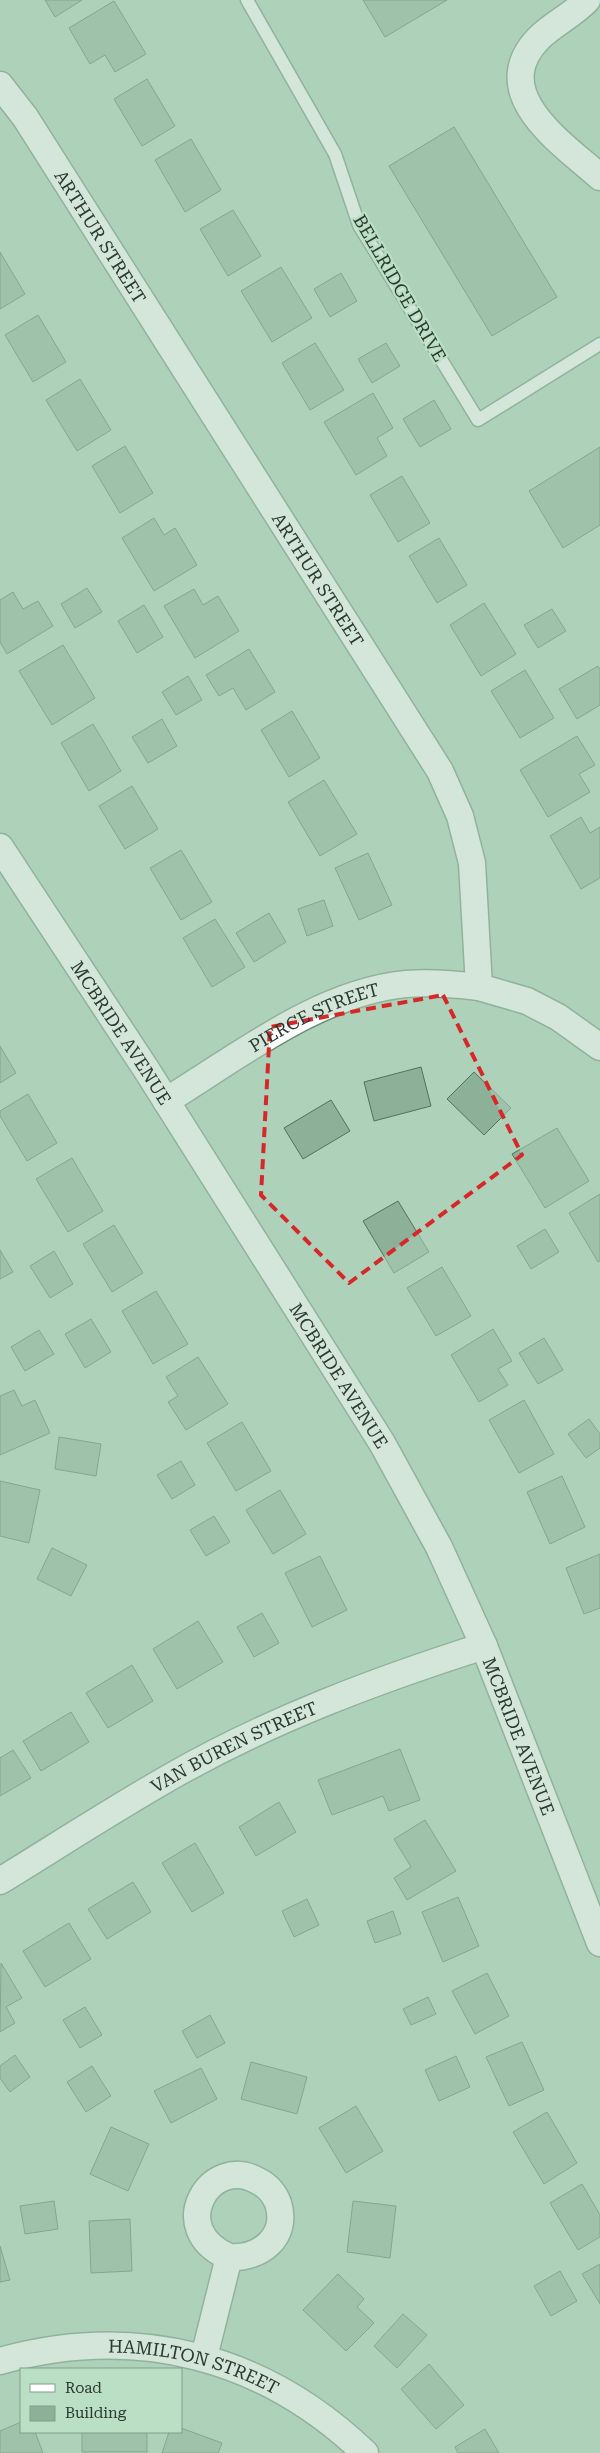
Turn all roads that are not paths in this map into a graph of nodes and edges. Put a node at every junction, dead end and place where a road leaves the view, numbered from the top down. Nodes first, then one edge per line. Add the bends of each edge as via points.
1 (246, 0) edge
2 (587, 0) edge
3 (0, 85) edge
4 (600, 177) edge
5 (600, 344) edge
6 (0, 847) edge
7 (478, 987) junction
8 (600, 1046) edge
9 (166, 1101) junction
10 (484, 1646) junction
11 (0, 1881) edge
12 (600, 1943) edge
13 (229, 2258) dead end
14 (204, 2357) junction
15 (0, 2360) edge
16 (365, 2453) edge

1 - 5 lane, BELLRIDGE DRIVE via 335,154 358,225 478,420
2 - 4 street via 539,38 524,58 522,87 538,122
3 - 7 street, ARTHUR STREET via 36,134 440,771 460,816 472,863
6 - 9 street, MCBRIDE AVENUE
7 - 8 street via 527,1001 558,1017
7 - 9 street, PIERCE STREET via 444,983 406,984 341,999 299,1018
9 - 10 street, MCBRIDE AVENUE via 382,1443 439,1547
10 - 11 street, VAN BUREN STREET via 328,1701 242,1740 173,1776
10 - 12 street, MCBRIDE AVENUE
13 - 14 street
14 - 15 street, HAMILTON STREET via 146,2346 96,2344 56,2348
14 - 16 street, HAMILTON STREET via 248,2372 298,2399

